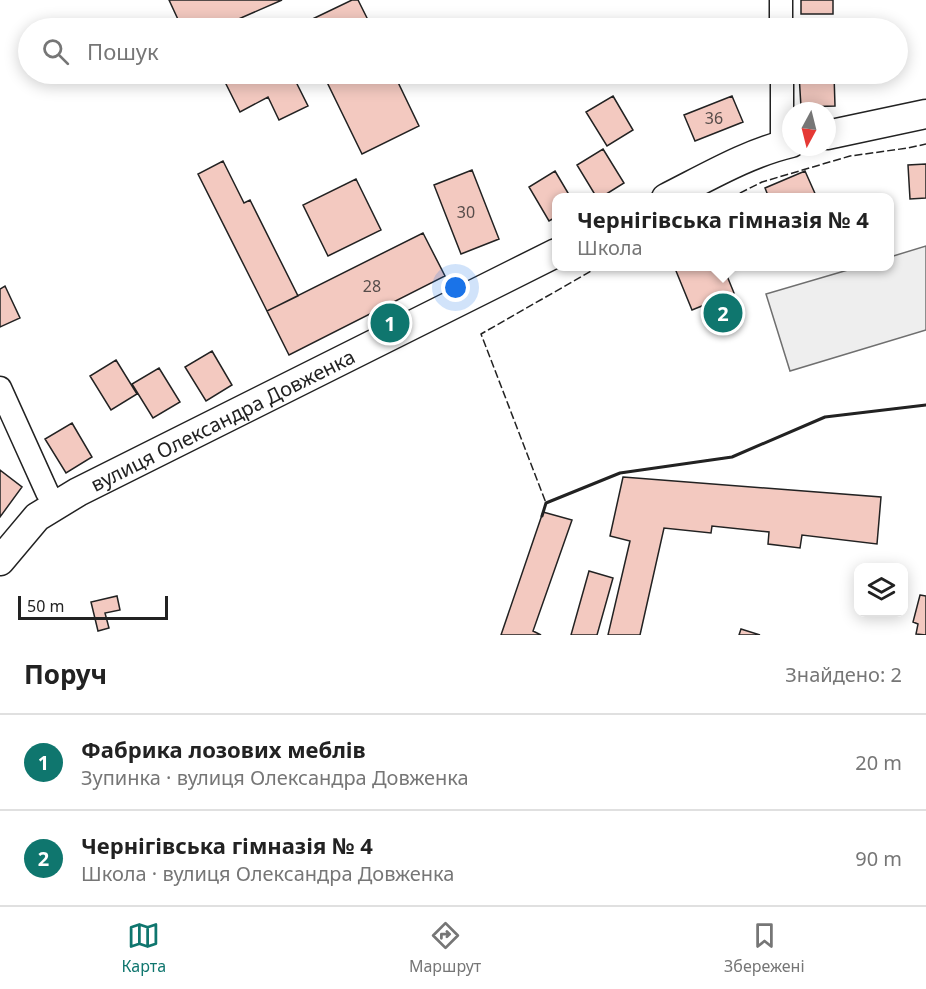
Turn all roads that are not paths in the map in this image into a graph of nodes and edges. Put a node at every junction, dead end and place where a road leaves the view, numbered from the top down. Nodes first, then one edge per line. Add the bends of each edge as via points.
1 (781, 0) edge
2 (782, 18) edge
3 (783, 84) edge
4 (784, 102) edge
5 (926, 114) edge
6 (836, 133) edge
7 (782, 146) edge
8 (676, 193) edge
9 (552, 255) edge
10 (0, 388) edge
11 (55, 505) junction
12 (0, 561) edge

1 - 2 street
3 - 4 street
5 - 6 main road
7 - 8 main road
9 - 11 main road, вулиця Олександра Довженка
10 - 11 street
11 - 12 main road, вулиця Олександра Довженка via 37,517

